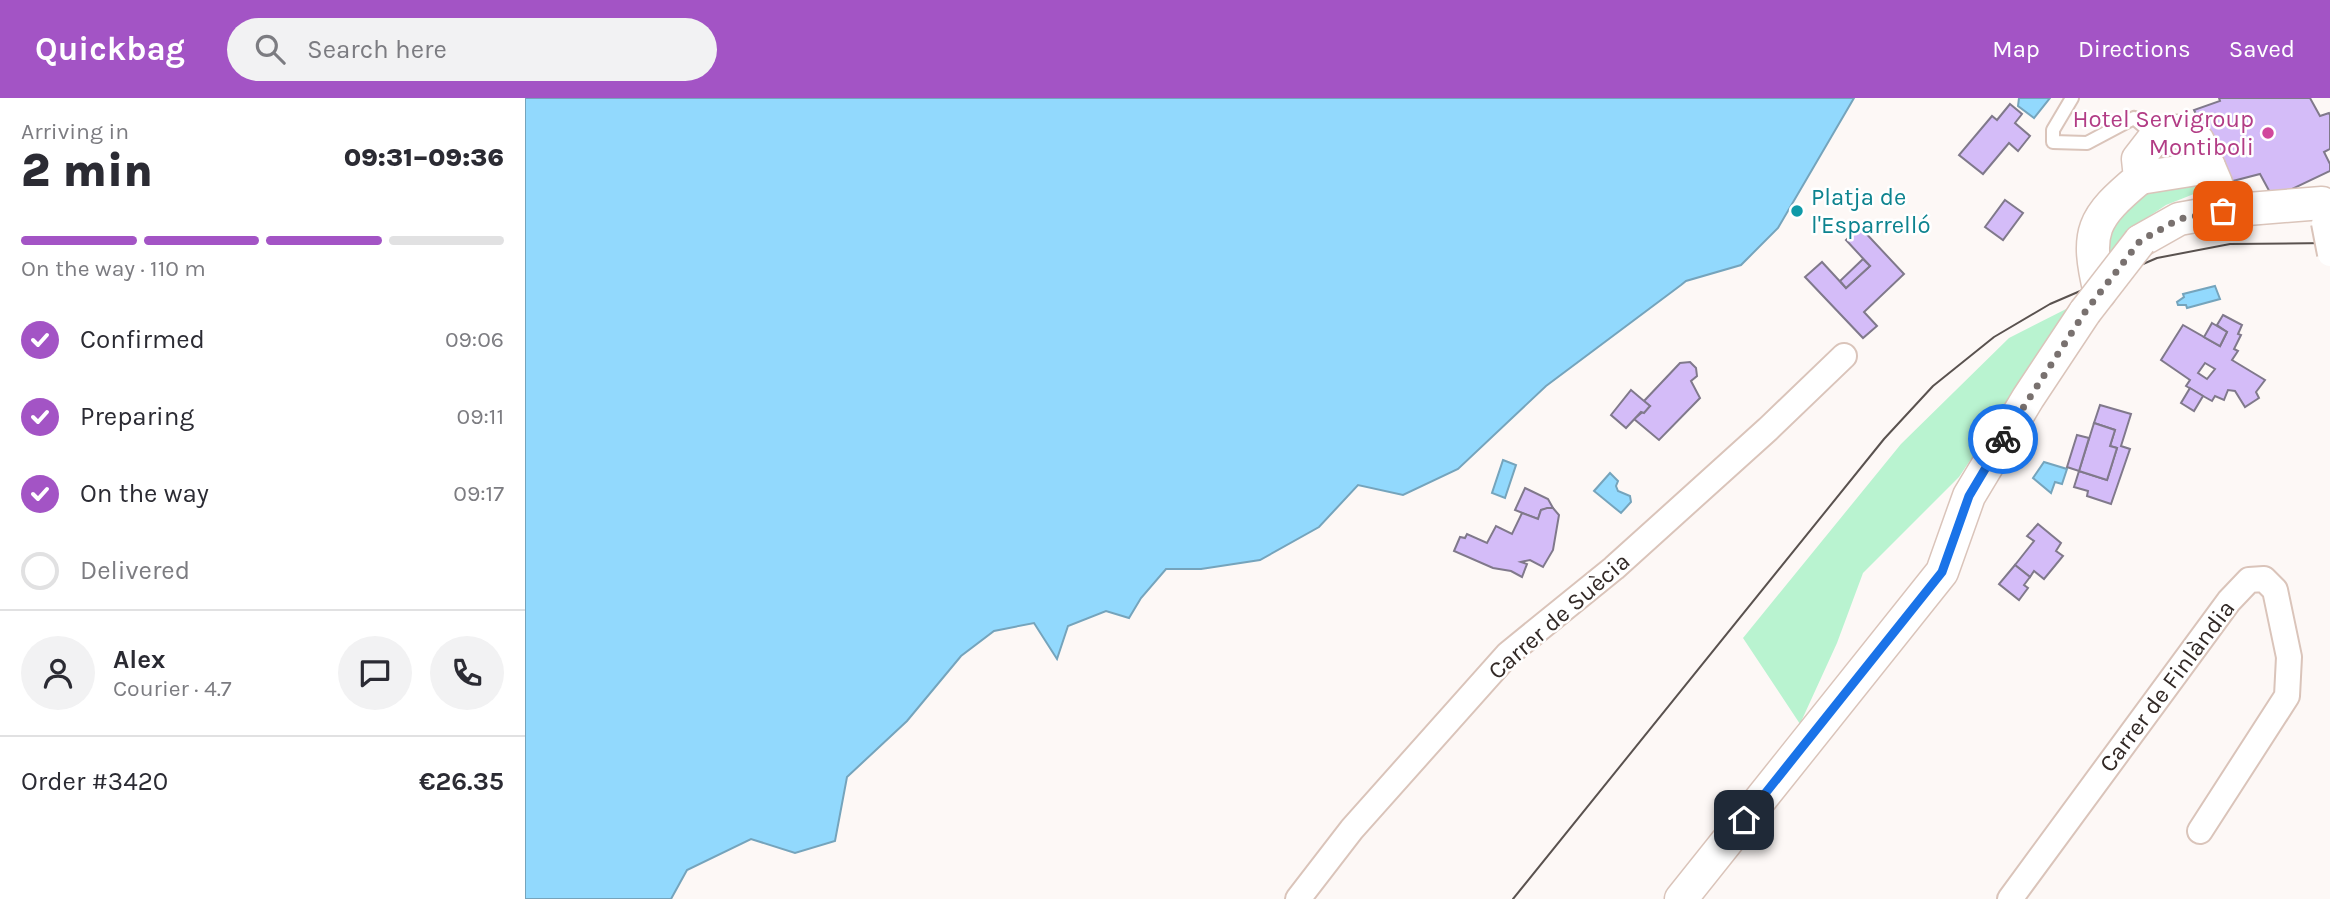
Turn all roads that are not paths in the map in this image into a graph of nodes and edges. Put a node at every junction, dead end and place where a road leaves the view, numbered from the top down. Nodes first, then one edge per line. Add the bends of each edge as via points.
1 (2072, 98) edge
2 (2155, 136) junction
3 (2209, 167) junction
4 (2140, 177) junction
5 (2325, 210) edge
6 (2223, 211) junction
7 (2330, 254) edge
8 (2093, 303) junction
9 (1844, 356) dead end
10 (2200, 831) dead end
11 (1298, 899) edge
12 (1681, 899) edge
13 (2010, 899) edge

1 - 2 lane via 2053,130 2053,142 2087,143 2134,118
2 - 3 street via 2177,131 2198,141
2 - 4 street via 2138,159
3 - 4 street
3 - 6 street
4 - 8 street via 2110,202 2092,234
5 - 6 street
5 - 7 street, bridge
6 - 8 street, bridge via 2179,219 2140,241
8 - 12 street via 1969,496 1942,572
9 - 11 street, Carrer de Suècia via 1614,568 1508,654 1352,829
10 - 13 street, Carrer de Finlàndia via 2287,696 2289,657 2275,590 2263,579 2249,580 2229,601

